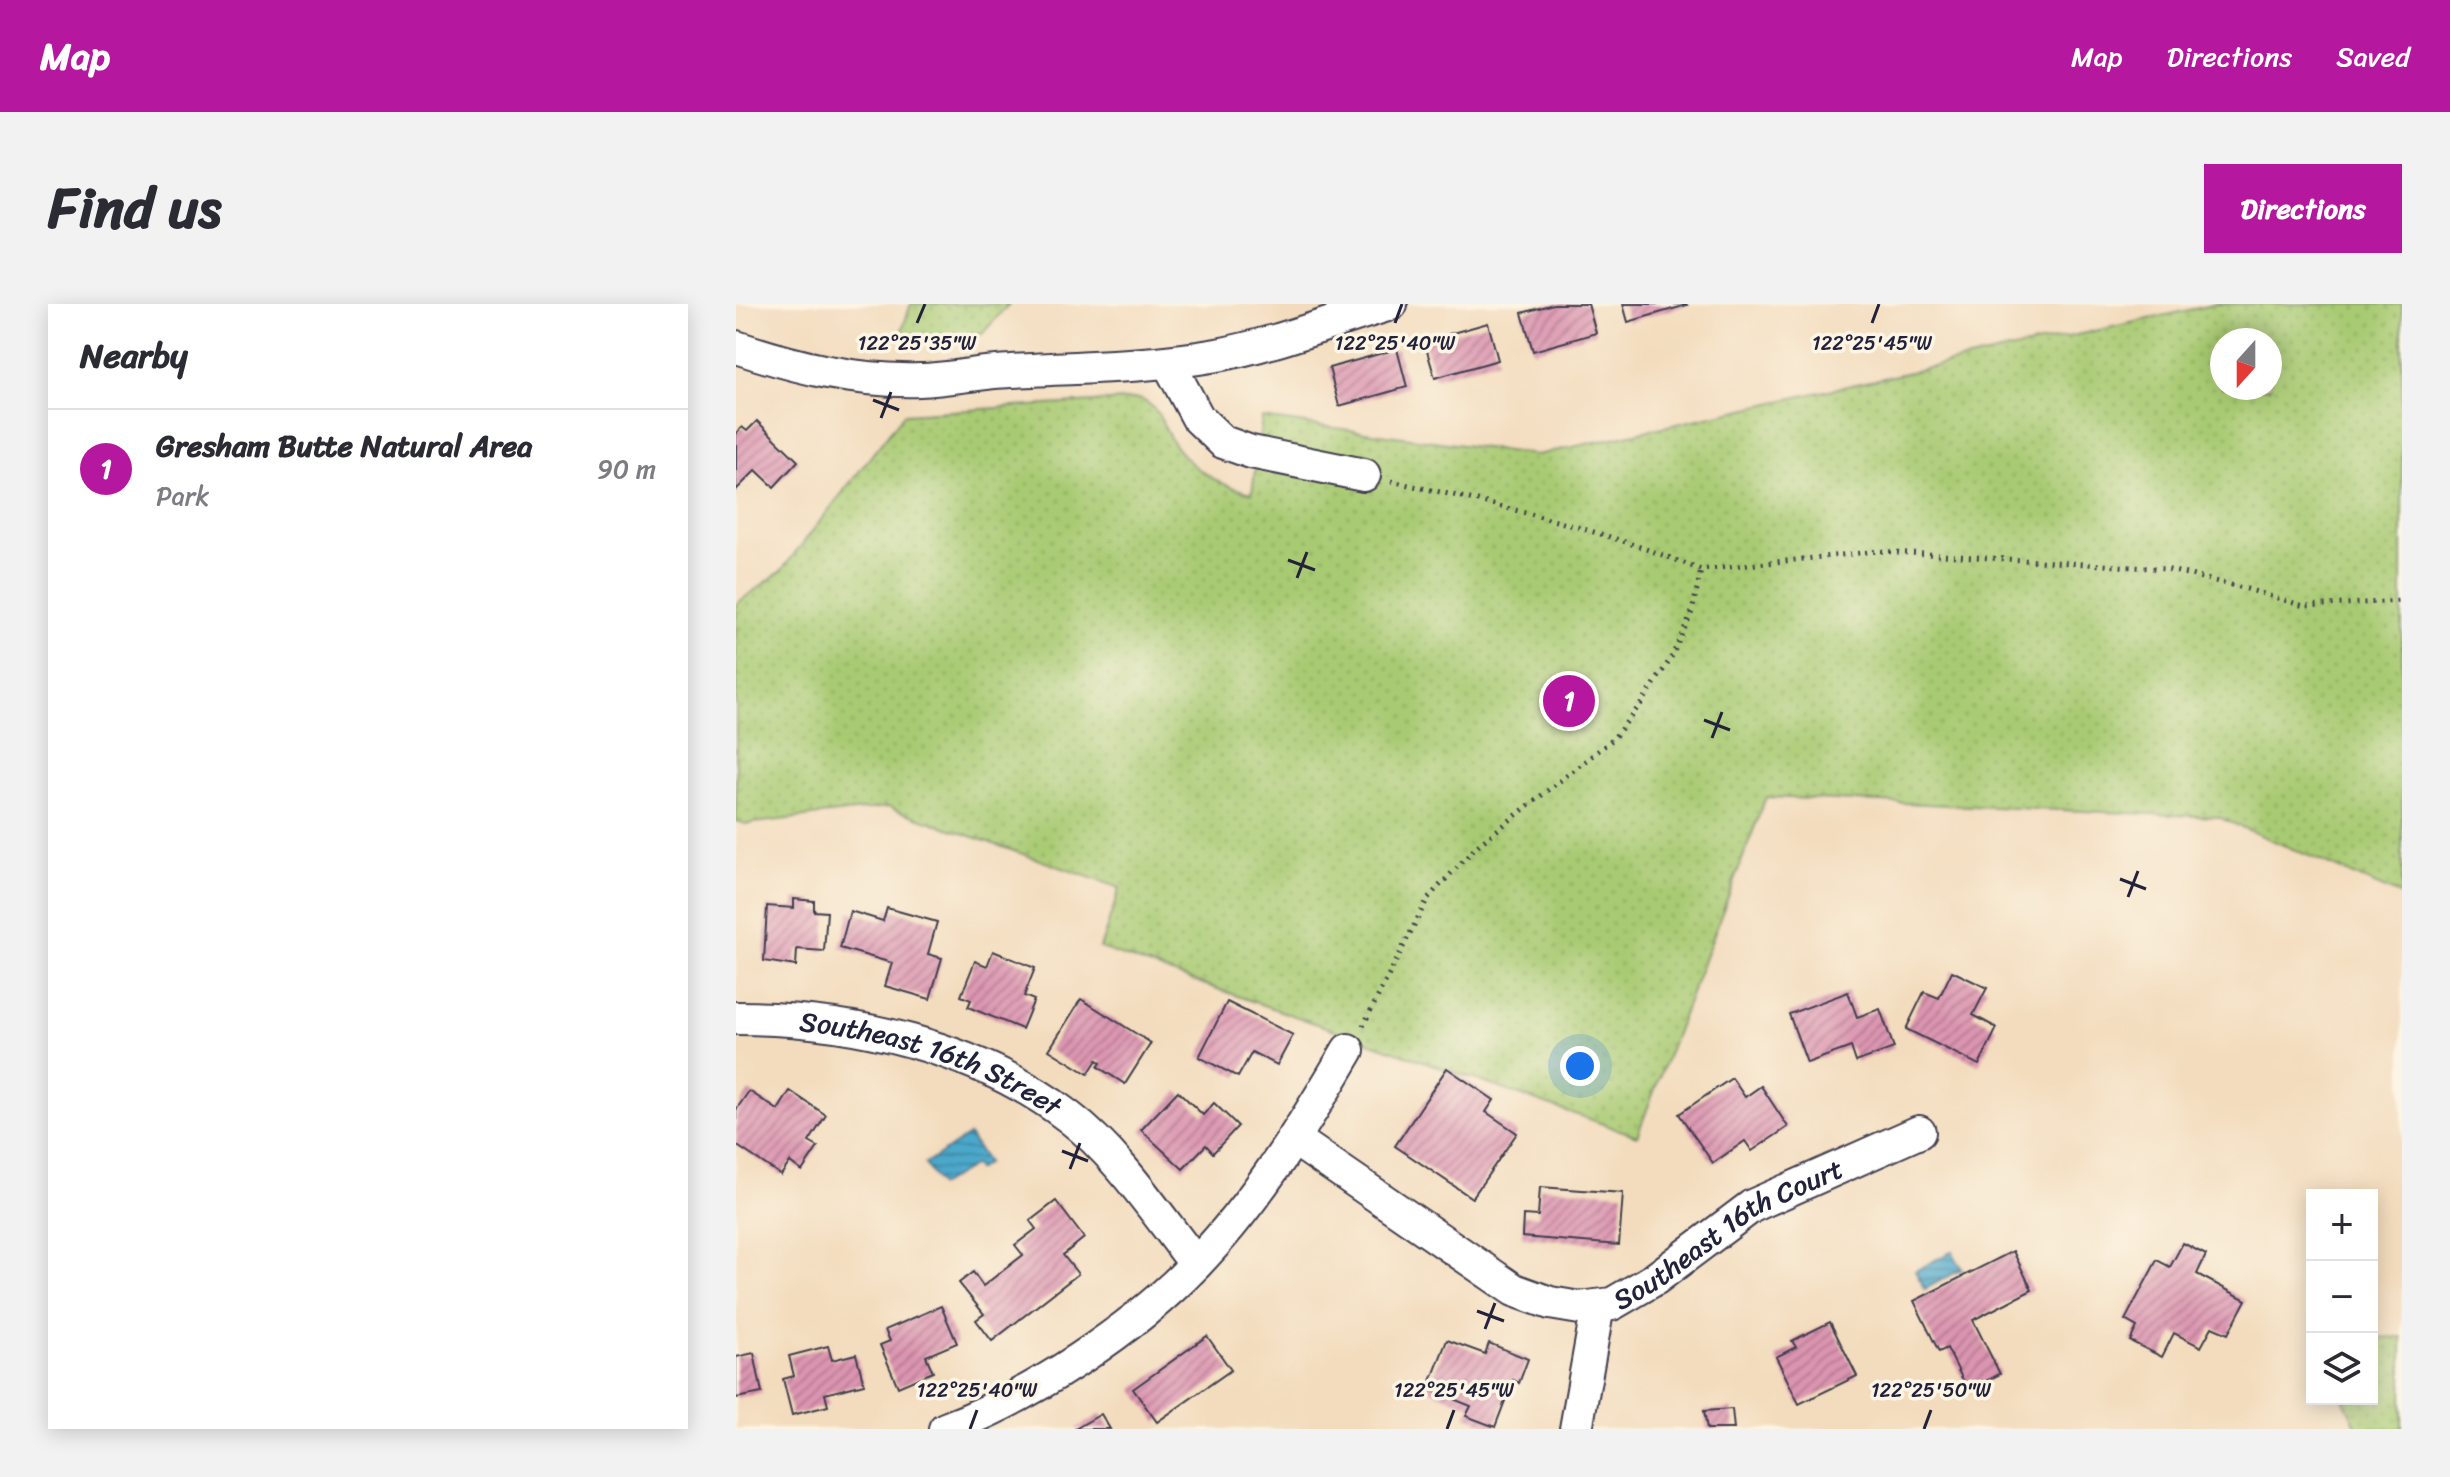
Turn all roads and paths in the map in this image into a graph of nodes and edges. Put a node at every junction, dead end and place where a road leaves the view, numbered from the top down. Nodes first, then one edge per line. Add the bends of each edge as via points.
1 (1391, 304) edge
2 (736, 347) edge
3 (1168, 362) junction
4 (1364, 475) joint
5 (1701, 570) junction
6 (2402, 601) edge
7 (736, 1018) edge
8 (1348, 1050) joint
9 (1919, 1132) dead end
10 (1294, 1139) junction
11 (1196, 1264) junction
12 (1598, 1306) junction
13 (945, 1429) edge
14 (1576, 1429) edge

1 - 3 street via 1254,347
2 - 3 street via 811,369 882,379
3 - 4 street via 1198,418 1223,442
4 - 5 path via 1577,528
5 - 6 path via 1879,551 2166,569 2304,606
5 - 8 path via 1692,612 1644,700 1612,740 1513,815 1428,898
7 - 11 street, Southeast 16th Street via 856,1028 932,1048 1004,1078 1070,1117 1100,1146
8 - 10 street
9 - 12 street, Southeast 16th Court via 1752,1206 1655,1279 1612,1304
10 - 11 street
10 - 12 street, Southeast 16th Court via 1514,1290 1550,1303
11 - 13 street via 1139,1315 1071,1364
12 - 14 street

